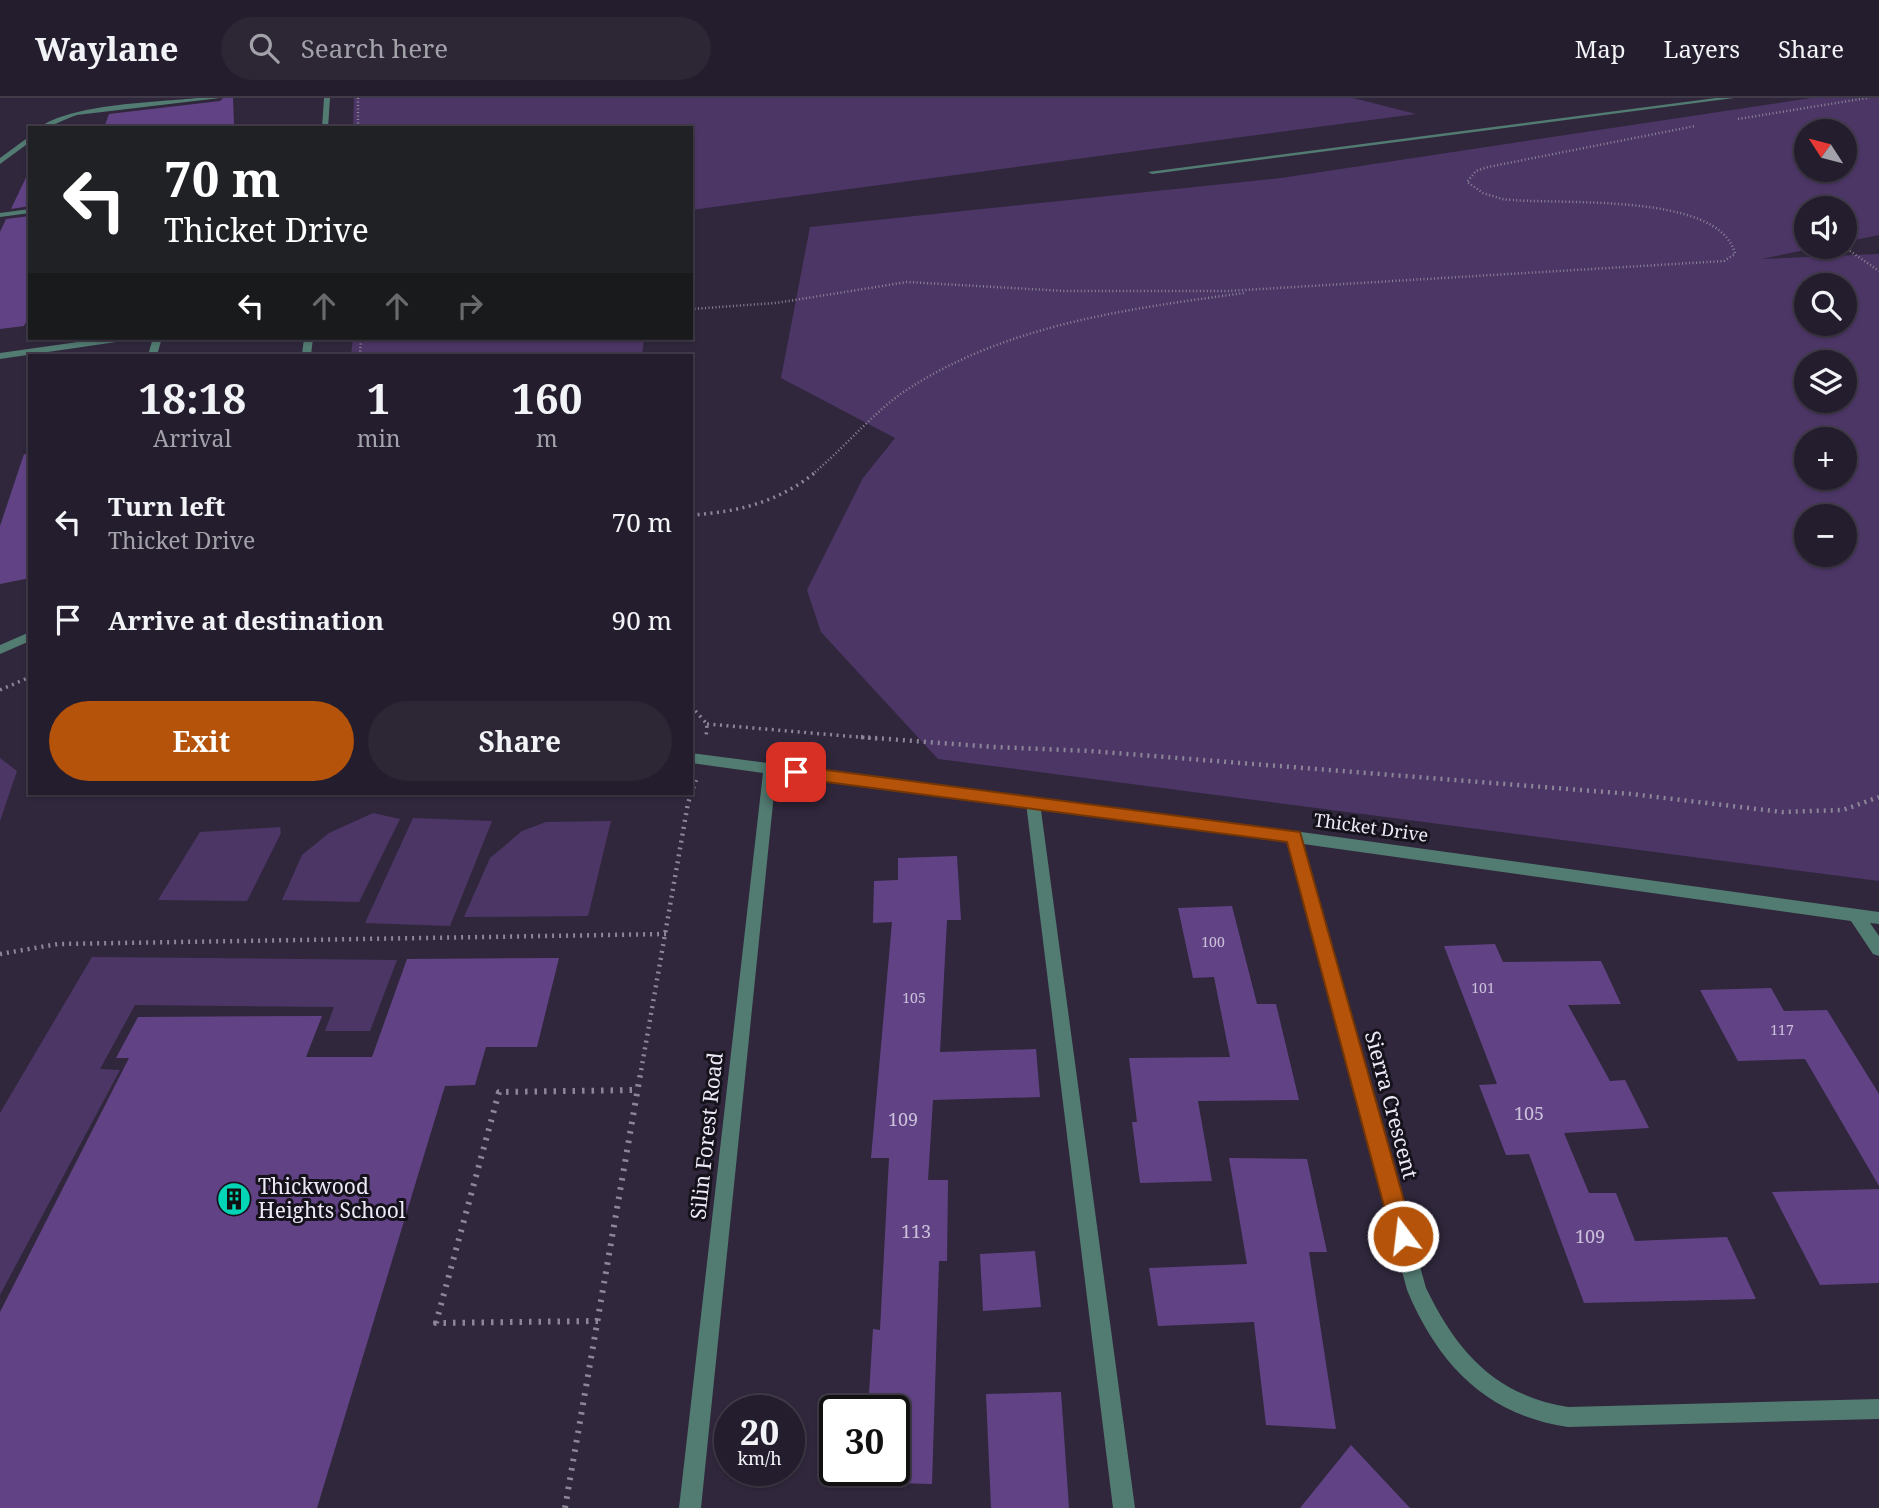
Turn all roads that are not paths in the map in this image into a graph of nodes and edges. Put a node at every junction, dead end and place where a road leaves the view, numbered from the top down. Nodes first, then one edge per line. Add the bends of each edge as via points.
1 (217, 98) edge
2 (327, 98) edge
3 (1731, 98) edge
4 (45, 126) edge
5 (324, 126) edge
6 (28, 140) edge
7 (0, 162) edge
8 (1152, 172) dead end
9 (28, 211) edge
10 (0, 215) edge
11 (110, 340) edge
12 (0, 356) edge
13 (28, 637) edge
14 (0, 650) edge
15 (693, 758) edge
16 (769, 768) junction
17 (1033, 803) junction
18 (1294, 837) junction
19 (1856, 915) junction
20 (1879, 918) edge
21 (1879, 949) edge
22 (1879, 1409) edge
23 (690, 1508) edge
24 (1124, 1508) edge

1 - 4 street via 76,113
2 - 5 street
3 - 8 street
6 - 7 street
9 - 10 street
11 - 12 street
13 - 14 street
15 - 16 street, Thicket Drive
16 - 17 street, Thicket Drive
16 - 23 street, Silin Forest Road
17 - 18 street, Thicket Drive
17 - 24 street
18 - 19 street, Thicket Drive
18 - 22 street, Sierra Crescent via 1418,1290 1429,1318 1474,1373 1529,1409 1568,1417
19 - 20 street, Thicket Drive
19 - 21 street

